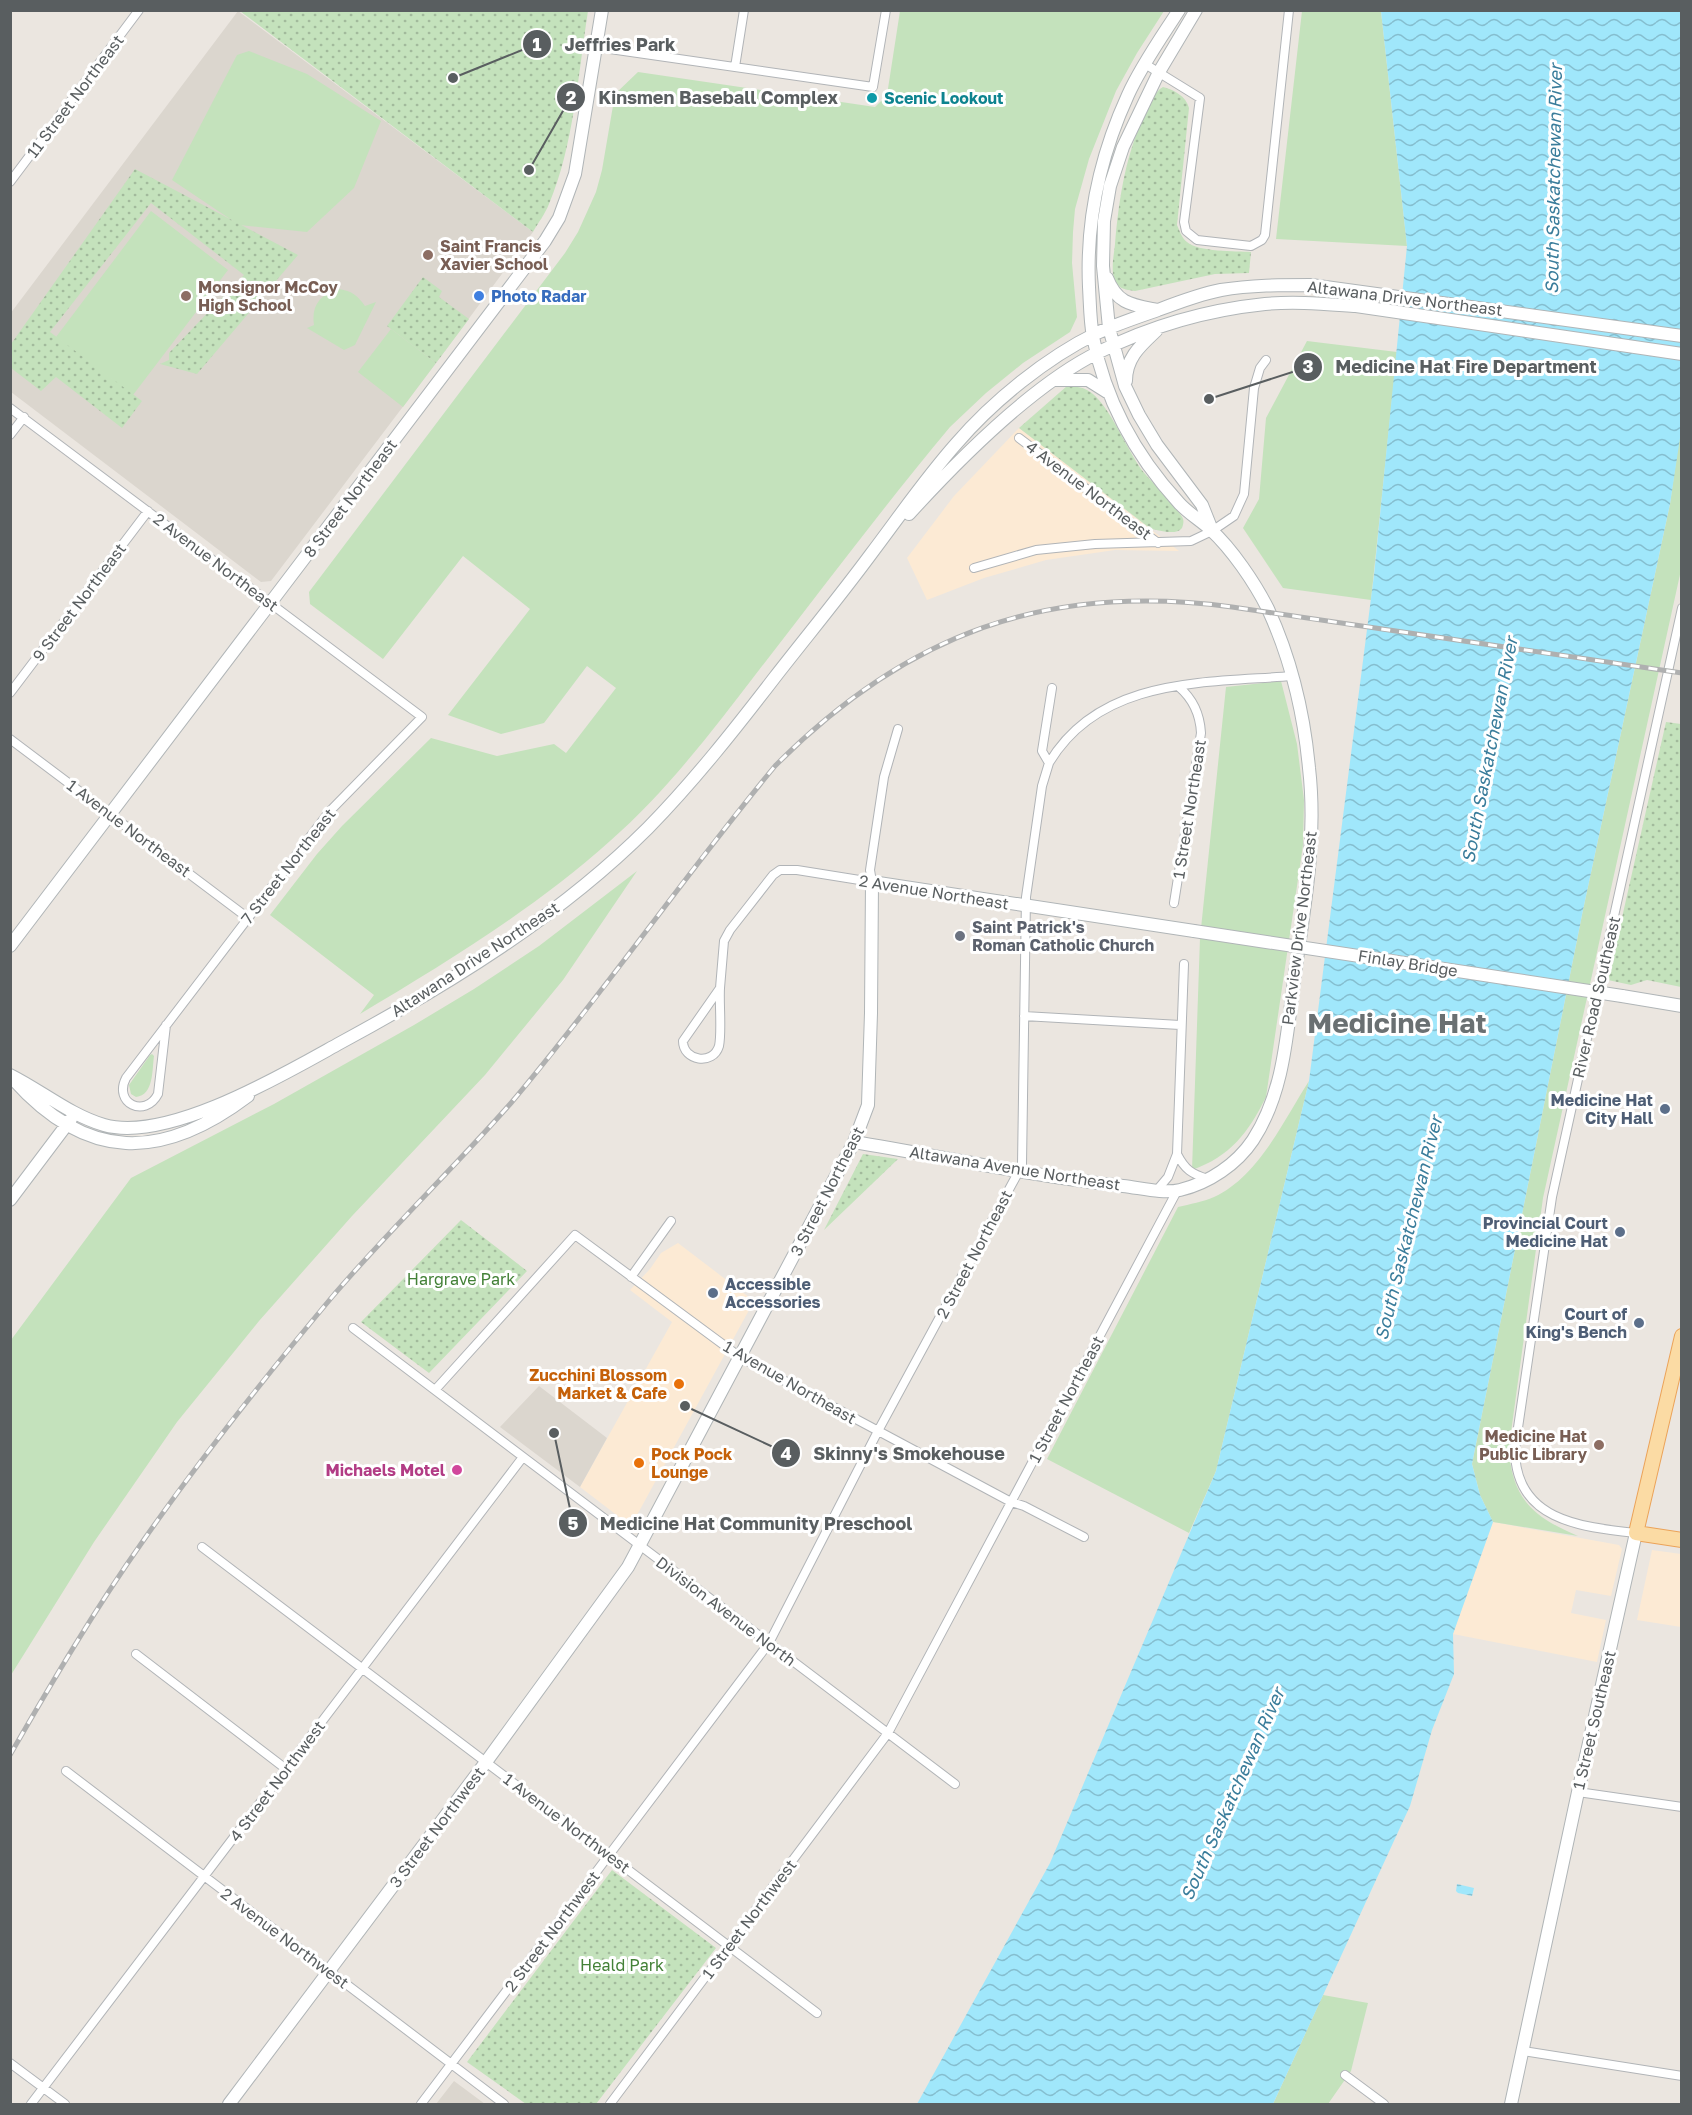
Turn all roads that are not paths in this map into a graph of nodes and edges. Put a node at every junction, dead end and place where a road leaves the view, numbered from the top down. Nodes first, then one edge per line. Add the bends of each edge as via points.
1 (139, 10) edge
2 (602, 10) edge
3 (744, 10) edge
4 (886, 10) edge
5 (1179, 10) edge
6 (1196, 10) edge
7 (1289, 10) edge
8 (596, 47) junction
9 (1145, 64) junction
10 (735, 67) junction
11 (1159, 72) junction
12 (10, 182) edge
13 (1103, 266) junction
14 (1158, 310) junction
15 (1161, 326) junction
16 (1109, 328) junction
17 (1092, 335) junction
18 (1682, 336) edge
19 (1114, 345) junction
20 (1097, 353) junction
21 (1682, 354) edge
22 (1266, 360) dead end
23 (1053, 381) junction
24 (1125, 386) junction
25 (1107, 392) junction
26 (10, 408) edge
27 (24, 417) junction
28 (10, 435) edge
29 (1018, 438) dead end
30 (148, 511) junction
31 (1212, 531) junction
32 (1159, 543) junction
33 (870, 556) junction
34 (974, 568) dead end
35 (271, 604) junction
36 (1682, 608) edge
37 (1292, 676) junction
38 (1179, 687) junction
39 (1052, 688) dead end
40 (10, 693) edge
41 (422, 717) joint
42 (898, 729) dead end
43 (10, 738) edge
44 (1049, 763) junction
45 (112, 815) junction
46 (872, 882) junction
47 (1174, 903) dead end
48 (1025, 906) junction
49 (248, 918) junction
50 (1194, 931) joint
51 (10, 946) edge
52 (1184, 964) dead end
53 (720, 988) junction
54 (1682, 1006) edge
55 (1024, 1016) junction
56 (166, 1025) junction
57 (1180, 1025) junction
58 (10, 1076) edge
59 (264, 1084) junction
60 (76, 1114) junction
61 (67, 1125) junction
62 (854, 1142) junction
63 (1177, 1154) junction
64 (1019, 1171) junction
65 (1208, 1179) junction
66 (1157, 1190) junction
67 (1177, 1191) junction
68 (10, 1200) edge
69 (670, 1221) dead end
70 (631, 1277) junction
71 (353, 1328) dead end
72 (1682, 1336) edge
73 (740, 1357) junction
74 (435, 1390) junction
75 (878, 1431) junction
76 (523, 1457) junction
77 (1011, 1502) junction
78 (1636, 1533) junction
79 (1084, 1537) dead end
80 (1682, 1540) edge
81 (640, 1546) junction
82 (202, 1547) dead end
83 (770, 1643) junction
84 (136, 1654) dead end
85 (363, 1668) junction
86 (888, 1734) junction
87 (486, 1762) junction
88 (286, 1769) junction
89 (66, 1772) dead end
90 (955, 1784) dead end
91 (1578, 1792) junction
92 (1682, 1808) edge
93 (609, 1856) junction
94 (204, 1877) junction
95 (729, 1946) junction
96 (329, 1971) junction
97 (817, 2013) dead end
98 (1523, 2052) junction
99 (10, 2063) edge
100 (452, 2064) junction
101 (1345, 2075) dead end
102 (1682, 2076) edge
103 (44, 2089) junction
104 (31, 2104) edge
105 (64, 2104) edge
106 (229, 2104) edge
107 (421, 2104) edge
108 (504, 2104) edge
109 (610, 2104) edge
110 (1384, 2104) edge
111 (1511, 2104) edge

1 - 12 street, 11 Street Northeast
2 - 8 street, 8 Street Northeast
3 - 10 street
4 - 10 street via 873,87
5 - 9 street, Parkview Drive Northeast
6 - 11 street, Parkview Drive Northeast
7 - 11 street via 1265,235 1258,244 1197,240 1186,231 1200,98
8 - 10 street
8 - 35 street, 8 Street Northeast via 575,174 559,218
9 - 11 street
9 - 17 street, Parkview Drive Northeast via 1128,94 1095,194 1088,270
11 - 13 street, Parkview Drive Northeast via 1123,147 1110,186
13 - 14 street via 1112,290 1121,300
13 - 16 street, Parkview Drive Northeast
14 - 16 street, Altawana Drive Northeast
14 - 18 street, Altawana Drive Northeast via 1220,291 1264,285 1311,285
15 - 19 street, Altawana Drive Northeast
15 - 21 street, Altawana Drive Northeast via 1266,304 1356,306
15 - 24 street via 1130,360
16 - 17 street, Altawana Drive Northeast
16 - 19 street, Parkview Drive Northeast
17 - 20 street, Parkview Drive Northeast
17 - 33 street, Altawana Drive Northeast via 996,403 928,477
19 - 20 street, Altawana Drive Northeast
19 - 24 street, Parkview Drive Northeast
20 - 23 street, Altawana Drive Northeast
20 - 25 street, Parkview Drive Northeast
22 - 31 street via 1254,388 1244,494 1234,516
23 - 25 street via 1088,380
23 - 33 street, Altawana Drive Northeast via 952,469
24 - 31 street, Parkview Drive Northeast via 1157,445 1202,505
25 - 31 street, Parkview Drive Northeast via 1144,459 1176,500
26 - 27 street, 2 Avenue Northeast
27 - 28 street
27 - 30 street, 2 Avenue Northeast
29 - 32 street, 4 Avenue Northeast
30 - 35 street, 2 Avenue Northeast
30 - 40 street, 9 Street Northeast
31 - 32 street, 4 Avenue Northeast via 1191,541
31 - 37 street, Parkview Drive Northeast via 1258,591
32 - 34 street, 4 Avenue Northeast via 1036,550
33 - 59 street, Altawana Drive Northeast via 740,723 676,798 621,854 557,907 474,964
35 - 41 street, 2 Avenue Northeast
35 - 45 street, 8 Street Northeast
36 - 78 street, River Road Southeast via 1552,1197 1515,1448 1515,1462 1527,1493 1547,1512 1596,1528
37 - 38 street
37 - 65 street, Parkview Drive Northeast via 1306,745 1311,838 1284,1056 1272,1105 1251,1143 1229,1166
38 - 44 street via 1158,688 1097,713 1073,731
38 - 47 street, 1 Street Northeast via 1197,712 1201,733
39 - 44 street, 2 Street Northeast via 1042,751
41 - 49 street, 7 Street Northeast via 329,812
42 - 46 street, 3 Street Northeast via 884,777 870,870
43 - 45 street, 1 Avenue Northeast
44 - 48 street, 2 Street Northeast via 1042,786
45 - 49 street, 1 Avenue Northeast
45 - 51 street, 8 Street Northeast
46 - 48 street, 2 Avenue Northeast
46 - 53 street, 2 Avenue Northeast via 780,870 724,941
46 - 62 street, 3 Street Northeast via 869,1093 864,1120
48 - 50 street, 2 Avenue Northeast
48 - 55 street, 2 Street Northeast
49 - 56 street, 7 Street Northeast
50 - 54 street, Finlay Bridge, bridge
52 - 57 street
53 - 53 street via 683,1041 683,1048 694,1058 709,1058 719,1045
55 - 57 street
55 - 64 street, 2 Street Northeast
56 - 56 street, 7 Street Northeast via 123,1083 123,1095 135,1106 146,1106 158,1094
57 - 63 street
58 - 60 street
58 - 61 street via 30,1098
59 - 60 street, Altawana Drive Northeast via 170,1122 137,1128 103,1124
59 - 61 street, Altawana Drive Northeast via 210,1122 163,1140 132,1144 98,1139
60 - 61 street
61 - 68 street
62 - 64 street, Altawana Avenue Northeast
62 - 73 street, 3 Street Northeast
63 - 65 street via 1191,1173
63 - 66 street via 1172,1171
64 - 66 street, Altawana Avenue Northeast
64 - 75 street, 2 Street Northeast
65 - 67 street, Parkview Drive Northeast
66 - 67 street, Altawana Avenue Northeast
67 - 77 street, 1 Street Northeast
69 - 70 street
70 - 73 street, 1 Avenue Northeast
70 - 74 street, 1 Avenue Northeast via 575,1235
71 - 74 street, Division Avenue North
72 - 78 main road, 1 Street Southeast
73 - 75 street, 1 Avenue Northeast
73 - 81 street, 3 Street Northeast
74 - 76 street, Division Avenue North
75 - 77 street, 1 Avenue Northeast
75 - 83 street, 2 Street Northeast
76 - 81 street, Division Avenue North
76 - 85 street, 4 Street Northwest
77 - 79 street, 1 Avenue Northeast
77 - 86 street, 1 Street Northeast
78 - 80 main road
78 - 91 street, 1 Street Southeast
81 - 83 street, Division Avenue North
81 - 87 street, 3 Street Northwest
82 - 85 street, 1 Avenue Northwest
83 - 86 street, Division Avenue North
83 - 93 street, 2 Street Northwest
84 - 88 street
85 - 87 street, 1 Avenue Northwest
85 - 88 street, 4 Street Northwest
86 - 90 street, Division Avenue North
86 - 95 street, 1 Street Northwest
87 - 93 street, 1 Avenue Northwest
87 - 96 street, 3 Street Northwest
88 - 94 street, 4 Street Northwest
89 - 94 street, 2 Avenue Northwest
91 - 92 street
91 - 98 street, 1 Street Southeast
93 - 95 street, 1 Avenue Northwest
93 - 100 street, 2 Street Northwest
94 - 96 street, 2 Avenue Northwest
94 - 103 street, 4 Street Northwest
95 - 97 street, 1 Avenue Northwest
95 - 109 street, 1 Street Northwest
96 - 100 street, 2 Avenue Northwest
96 - 106 street, 3 Street Northwest
98 - 102 street
98 - 111 street, 1 Street Southeast
99 - 103 street
100 - 107 street, 2 Street Northwest
100 - 108 street, 2 Avenue Northwest
101 - 110 street
103 - 104 street, 4 Street Northwest
103 - 105 street

